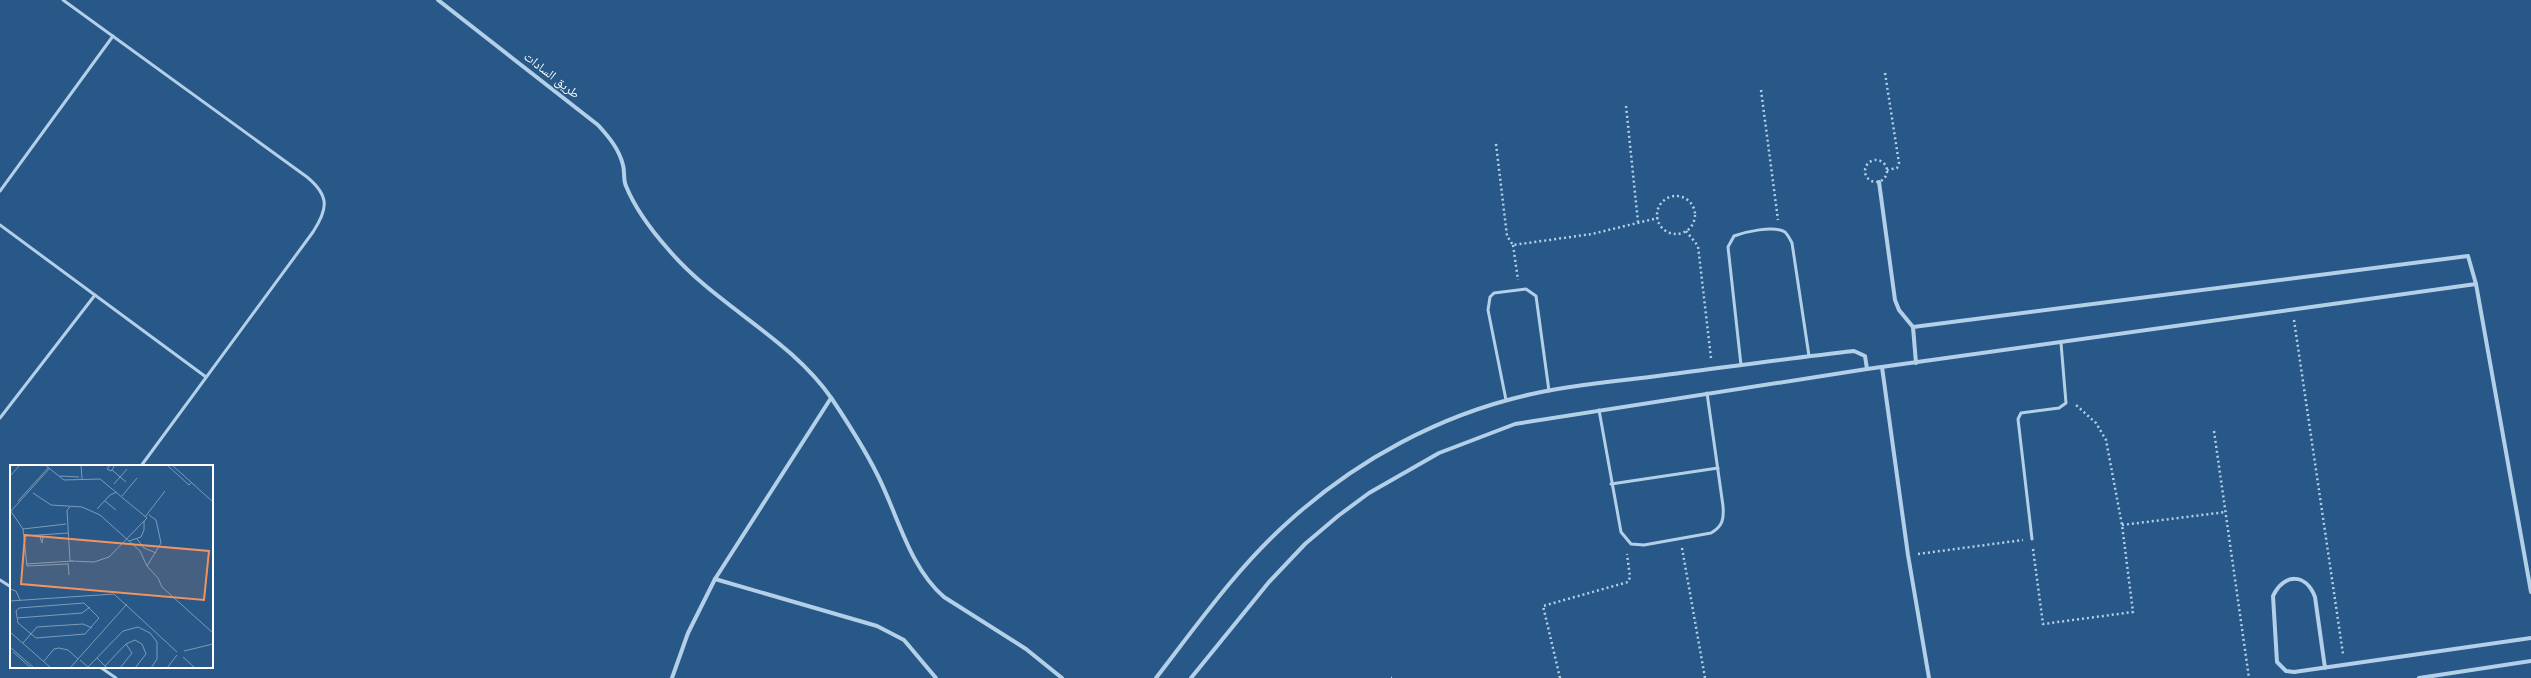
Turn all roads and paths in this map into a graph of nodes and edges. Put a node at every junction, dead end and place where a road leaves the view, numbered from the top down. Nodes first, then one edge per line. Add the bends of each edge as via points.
1 (63, 0) edge
2 (438, 0) edge
3 (113, 36) junction
4 (1885, 73) dead end
5 (1761, 90) dead end
6 (1626, 106) dead end
7 (1496, 144) dead end
8 (1887, 170) dead end
9 (1879, 182) dead end
10 (0, 191) edge
11 (1658, 218) junction
12 (1638, 222) junction
13 (0, 225) edge
14 (1779, 230) junction
15 (1686, 231) junction
16 (1513, 245) junction
17 (2476, 284) junction
18 (1520, 290) junction
19 (95, 295) junction
20 (2293, 310) junction
21 (1913, 327) junction
22 (2061, 343) junction
23 (1809, 356) junction
24 (1916, 363) junction
25 (1741, 365) junction
26 (1882, 367) junction
27 (1712, 369) junction
28 (1867, 369) junction
29 (206, 377) junction
30 (1549, 391) junction
31 (1707, 393) junction
32 (831, 398) junction
33 (2067, 398) junction
34 (1506, 400) junction
35 (1599, 409) junction
36 (0, 418) edge
37 (2214, 431) dead end
38 (142, 465) edge
39 (1718, 468) junction
40 (1611, 484) junction
41 (2226, 512) junction
42 (2122, 525) junction
43 (1624, 538) junction
44 (1680, 539) junction
45 (2032, 539) junction
46 (1908, 555) junction
47 (715, 579) junction
48 (0, 580) edge
49 (10, 586) edge
50 (2531, 592) edge
51 (2531, 638) edge
52 (2531, 661) edge
53 (2344, 665) junction
54 (101, 668) edge
55 (2325, 668) junction
56 (116, 678) edge
57 (672, 678) edge
58 (936, 678) edge
59 (1062, 678) edge
60 (1156, 678) edge
61 (1191, 678) edge
62 (1560, 678) edge
63 (1705, 678) edge
64 (1929, 678) edge
65 (2249, 678) edge
66 (2419, 678) edge

1 - 3 lane
2 - 32 street, طريق السادات via 598,125 611,138 623,166 626,185 658,236 692,276 799,361
3 - 10 lane
3 - 29 lane via 307,177 320,188 324,200 324,216
4 - 8 path via 1899,163 1897,168
5 - 14 path
6 - 12 path
7 - 16 path via 1507,236
9 - 21 street via 1896,305
11 - 12 path
11 - 15 path via 1665,230 1672,233
11 - 15 path via 1658,211 1666,199 1673,196 1687,199 1695,211 1695,219
12 - 16 path via 1592,234
13 - 19 lane
14 - 23 lane via 1785,232 1792,243
14 - 25 lane via 1740,234 1730,241 1729,254
15 - 27 path via 1698,246
16 - 18 path
17 - 20 street
17 - 21 street via 2470,259 2461,255
17 - 50 street
18 - 30 lane via 1526,289 1536,296
18 - 34 lane via 1494,293 1488,303
19 - 29 lane
19 - 36 lane
20 - 22 street
20 - 53 path
21 - 24 street
22 - 24 street
22 - 33 lane
23 - 25 street
23 - 28 street via 1858,351 1865,356
24 - 26 street
25 - 27 street
26 - 28 street
26 - 46 street
27 - 30 street
28 - 31 street
29 - 38 lane
30 - 34 street
31 - 35 street
31 - 39 lane
32 - 47 street
32 - 59 street via 877,474 917,563 933,588 1036,656
33 - 42 path via 2096,423 2106,440
33 - 45 lane via 2064,406 2060,408 2018,415
34 - 60 street via 1464,414 1394,446 1320,495 1286,524 1247,564
35 - 40 lane
35 - 61 street via 1515,424 1474,438 1439,453 1369,493 1305,544 1269,582
37 - 41 path
39 - 40 lane
39 - 44 lane via 1723,522 1711,533
40 - 43 lane
41 - 42 path
41 - 65 path
42 - 45 path via 2133,612 2043,624
43 - 44 lane via 1637,546
43 - 62 path via 1630,577 1628,582 1543,606
44 - 63 path
45 - 46 path
46 - 64 street
47 - 57 street via 688,632
47 - 58 street via 882,628 904,640
48 - 49 lane
51 - 53 street
52 - 66 street
53 - 55 street
54 - 56 lane
55 - 55 street via 2286,671 2278,662 2272,596 2277,586 2285,580 2294,578 2304,581 2311,588 2315,597

